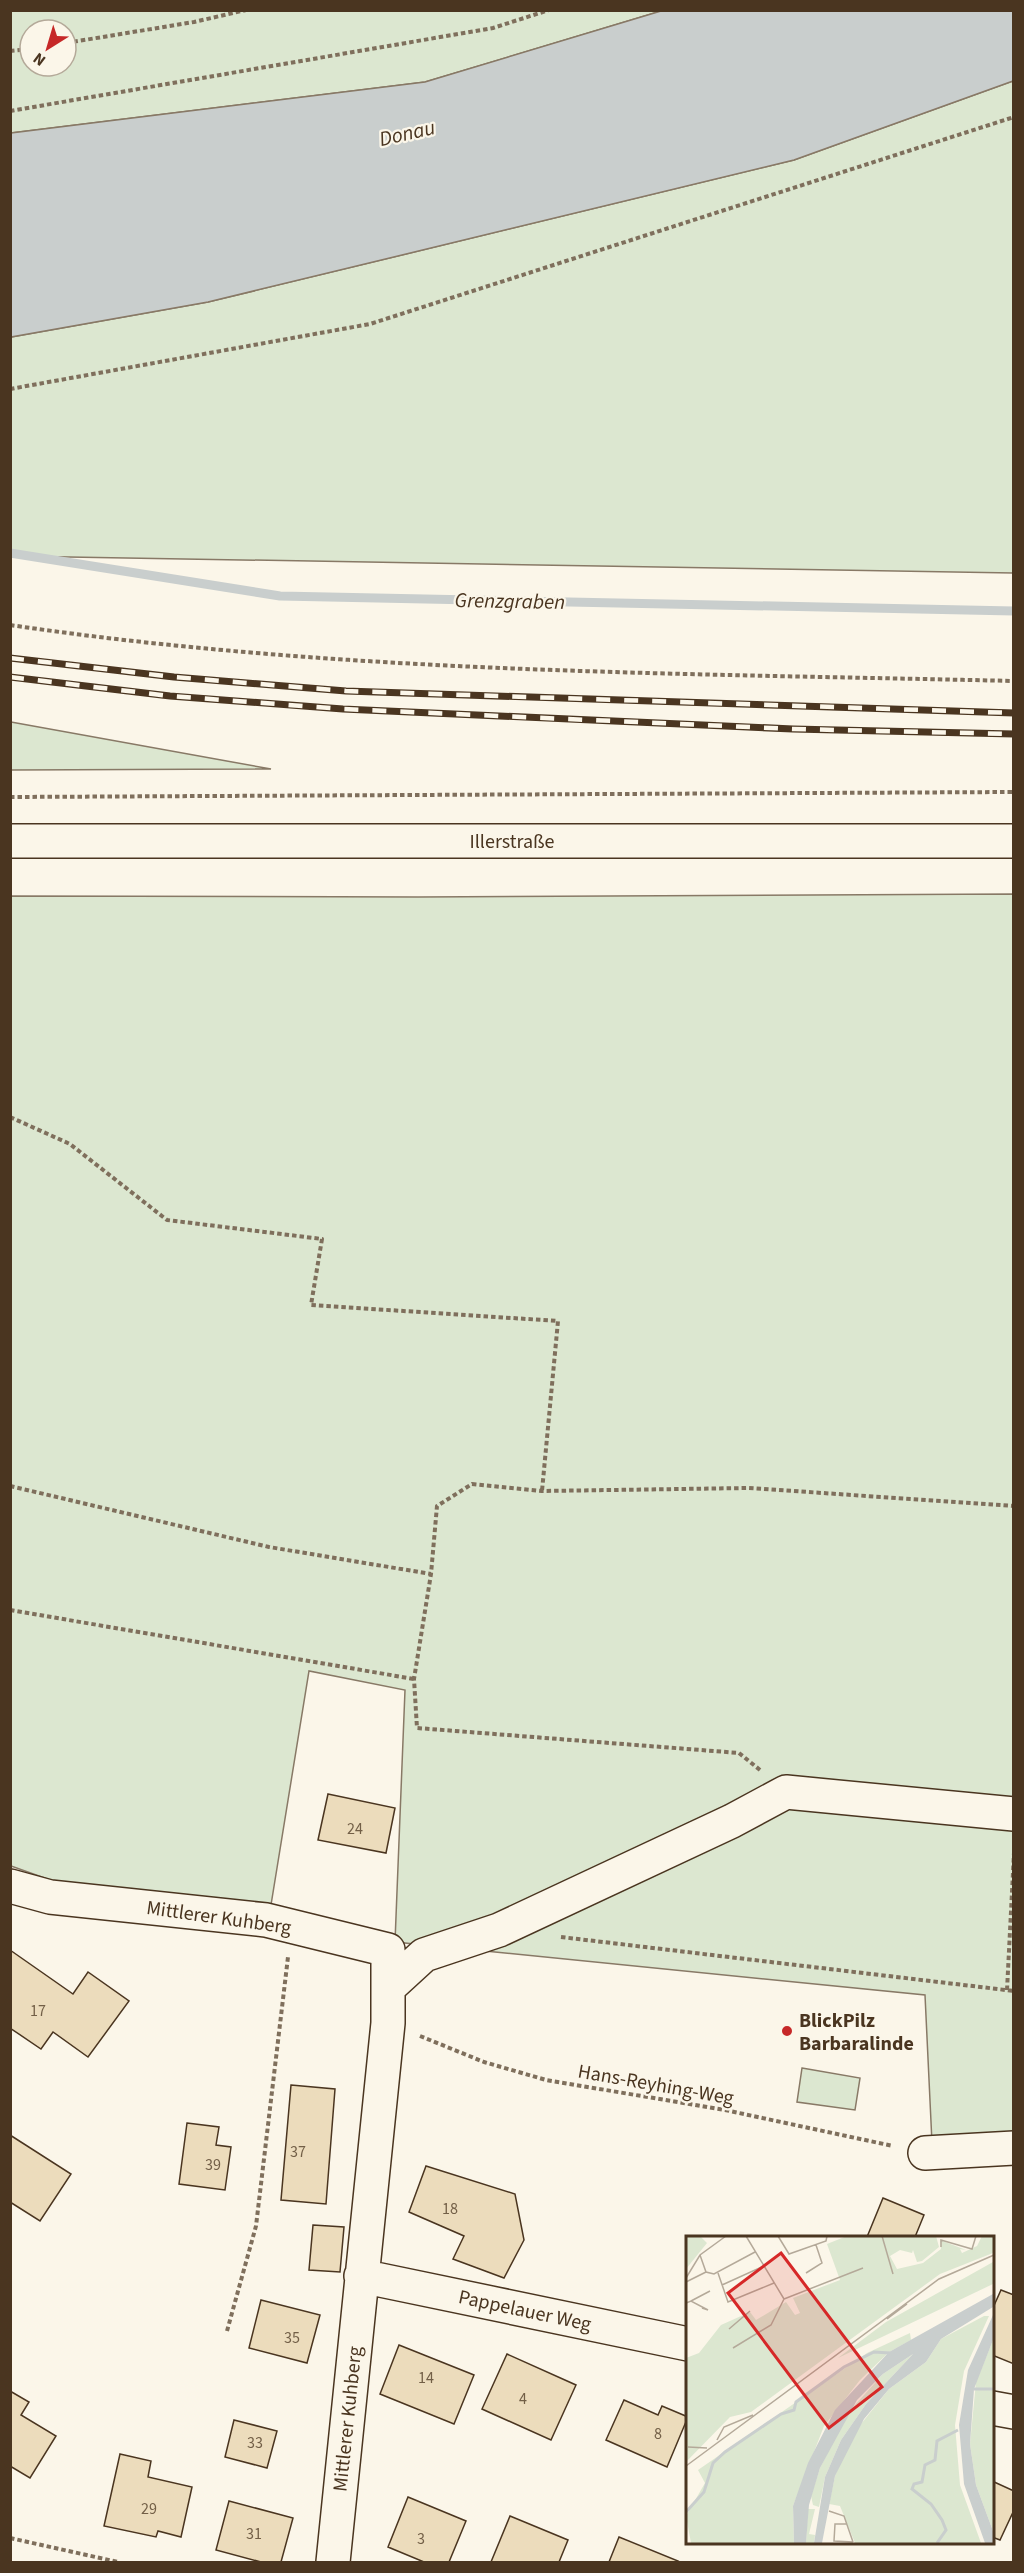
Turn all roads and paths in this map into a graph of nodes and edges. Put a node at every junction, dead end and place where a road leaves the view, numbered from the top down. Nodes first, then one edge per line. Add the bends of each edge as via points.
1 (246, 10) edge
2 (549, 10) edge
3 (78, 41) edge
4 (10, 111) edge
5 (1014, 117) edge
6 (10, 389) edge
7 (10, 625) edge
8 (1014, 681) edge
9 (1014, 792) edge
10 (10, 797) edge
11 (10, 841) edge
12 (1014, 841) edge
13 (10, 1117) edge
14 (10, 1486) edge
15 (542, 1491) junction
16 (1014, 1506) edge
17 (430, 1574) junction
18 (10, 1610) edge
19 (414, 1679) junction
20 (786, 1792) junction
21 (1014, 1814) edge
22 (1014, 1853) edge
23 (10, 1886) edge
24 (292, 1926) junction
25 (558, 1937) dead end
26 (388, 1989) junction
27 (1007, 1990) junction
28 (1014, 1991) edge
29 (388, 2023) junction
30 (1014, 2148) edge
31 (925, 2153) joint
32 (362, 2276) junction
33 (226, 2331) dead end
34 (686, 2344) edge
35 (994, 2408) edge
36 (1014, 2412) edge
37 (10, 2538) edge
38 (118, 2562) edge
39 (333, 2562) edge

1 - 3 path
2 - 4 path via 494,28
5 - 6 path via 370,324
7 - 8 path via 255,653 508,669
9 - 10 path
11 - 12 street, Illerstraße
13 - 15 path via 70,1144 167,1220 322,1239 311,1305 558,1321
14 - 17 path via 269,1547
15 - 16 path via 749,1488
15 - 17 path via 472,1484 437,1506
17 - 19 path
18 - 19 path
19 - 20 path via 417,1728 740,1753
20 - 21 street
20 - 26 street via 499,1930 424,1955
22 - 27 path
23 - 24 street, Mittlerer Kuhberg via 50,1897
24 - 26 street, Mittlerer Kuhberg via 388,1950
24 - 33 path via 256,2226
25 - 27 path
26 - 29 street, Mittlerer Kuhberg
27 - 28 path
29 - 31 path, Hans-Reyhing-Weg via 484,2062 546,2080 725,2110
29 - 32 street, Mittlerer Kuhberg
30 - 31 street
32 - 34 street, Pappelauer Weg
32 - 39 street, Mittlerer Kuhberg
35 - 36 street
37 - 38 path

